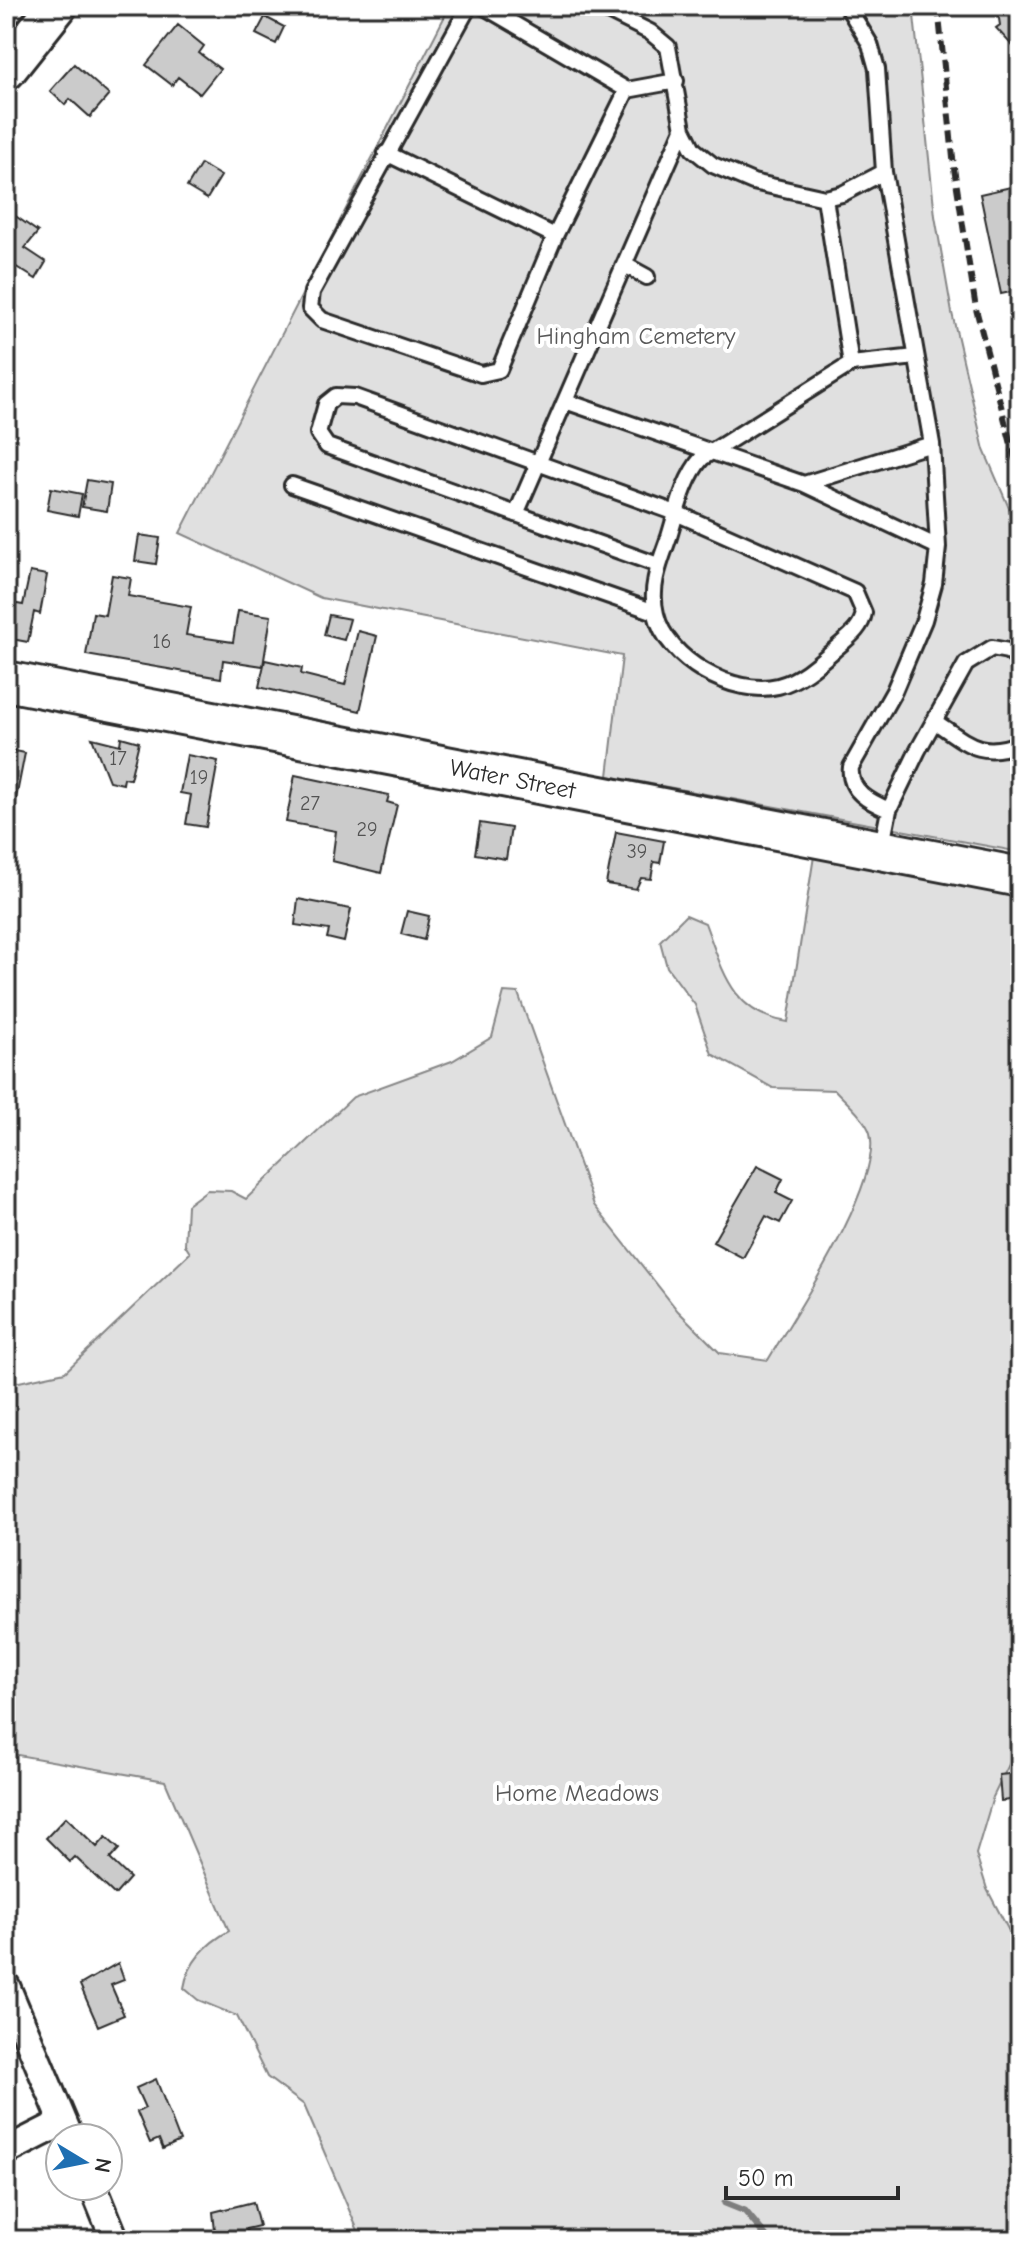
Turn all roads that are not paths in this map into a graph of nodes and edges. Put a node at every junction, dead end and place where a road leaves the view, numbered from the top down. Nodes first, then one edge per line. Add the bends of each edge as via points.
1 (57, 6) edge
2 (469, 6) edge
3 (483, 6) edge
4 (598, 6) edge
5 (847, 6) edge
6 (6, 70) edge
7 (676, 81) junction
8 (627, 90) junction
9 (683, 129) junction
10 (386, 153) junction
11 (884, 172) junction
12 (825, 198) junction
13 (555, 236) junction
14 (625, 265) junction
15 (647, 277) dead end
16 (916, 357) junction
17 (851, 364) junction
18 (565, 401) junction
19 (932, 444) junction
20 (712, 452) junction
21 (537, 462) junction
22 (804, 484) junction
23 (292, 485) dead end
24 (676, 513) junction
25 (516, 514) junction
26 (938, 547) junction
27 (658, 565) junction
28 (655, 612) junction
29 (1020, 661) edge
30 (6, 681) edge
31 (934, 721) junction
32 (1020, 743) edge
33 (889, 810) junction
34 (881, 850) junction
35 (1020, 877) edge
36 (6, 1986) edge
37 (64, 2122) edge
38 (44, 2138) edge
39 (6, 2151) edge
40 (100, 2202) edge
41 (115, 2240) edge

1 - 6 main road
2 - 10 lane
3 - 8 lane
4 - 7 lane via 661,40 668,47
5 - 11 lane via 875,57
7 - 8 lane
7 - 9 lane
8 - 13 lane
9 - 12 lane via 693,149 724,172
9 - 14 lane
10 - 13 lane
10 - 13 lane via 312,292 310,308 322,320 490,374 507,357
11 - 12 lane
11 - 16 lane
12 - 17 lane
14 - 15 lane
14 - 18 lane
16 - 17 lane
16 - 19 lane
17 - 20 lane
18 - 20 lane
18 - 21 lane
19 - 22 lane
19 - 26 lane
20 - 22 lane
20 - 24 lane via 694,467
21 - 24 lane
21 - 25 lane
21 - 25 lane via 355,397 336,396 326,404 318,433 327,446
22 - 26 lane
23 - 28 lane
24 - 27 lane
24 - 28 lane via 847,586 861,600 863,618 857,629 795,679 759,688 705,672 685,660
25 - 27 lane
26 - 33 lane via 920,632 851,767 859,793
27 - 28 lane
29 - 31 lane via 1001,648 983,650 966,664
30 - 34 main road, Water Street
31 - 32 lane via 983,751
31 - 33 lane
33 - 34 lane
34 - 35 main road, Water Street
36 - 37 street
38 - 39 street
40 - 41 street

